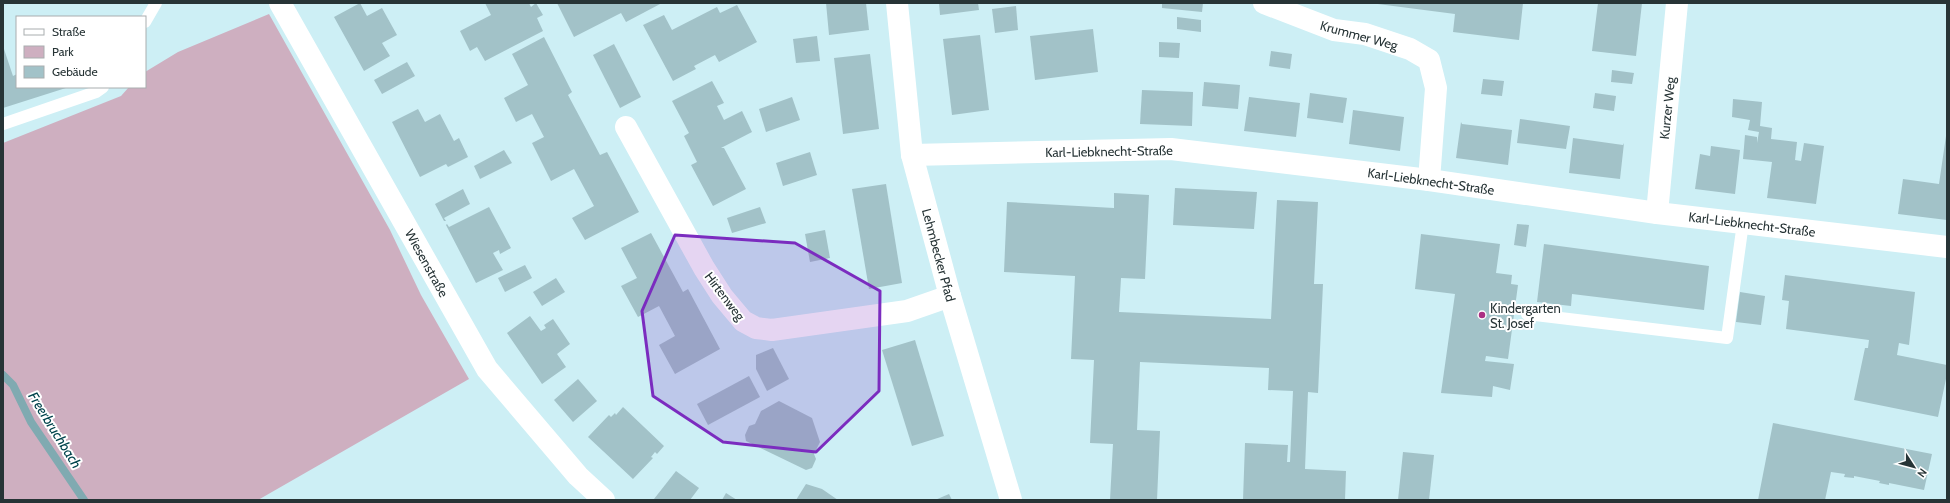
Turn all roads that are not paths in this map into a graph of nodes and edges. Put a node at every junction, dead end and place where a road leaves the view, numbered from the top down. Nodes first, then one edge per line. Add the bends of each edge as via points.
1 (156, 3) edge
2 (280, 3) edge
3 (897, 3) edge
4 (1264, 3) edge
5 (1677, 3) edge
6 (146, 20) edge
7 (102, 88) edge
8 (3, 124) edge
9 (626, 127) dead end
10 (912, 156) junction
11 (1429, 180) junction
12 (1657, 213) junction
13 (1743, 223) junction
14 (1947, 247) edge
15 (950, 296) junction
16 (1527, 314) dead end
17 (604, 500) edge
18 (1011, 500) edge

1 - 6 lane
2 - 17 street, Wiesenstraße via 487,369 578,476
3 - 10 street, Lehmbecker Pfad
4 - 11 street, Krummer Weg via 1334,30 1366,34 1402,46 1430,60 1436,88
5 - 12 street, Kurzer Weg
7 - 8 lane
9 - 15 street, Hirtenweg via 704,268 742,321 756,328 772,330 907,312
10 - 11 street, Karl-Liebknecht-Straße via 1171,149
10 - 15 street, Lehmbecker Pfad
11 - 12 street, Karl-Liebknecht-Straße
12 - 13 street, Karl-Liebknecht-Straße
13 - 14 street, Karl-Liebknecht-Straße
13 - 16 lane via 1727,338
15 - 18 street, Lehmbecker Pfad

